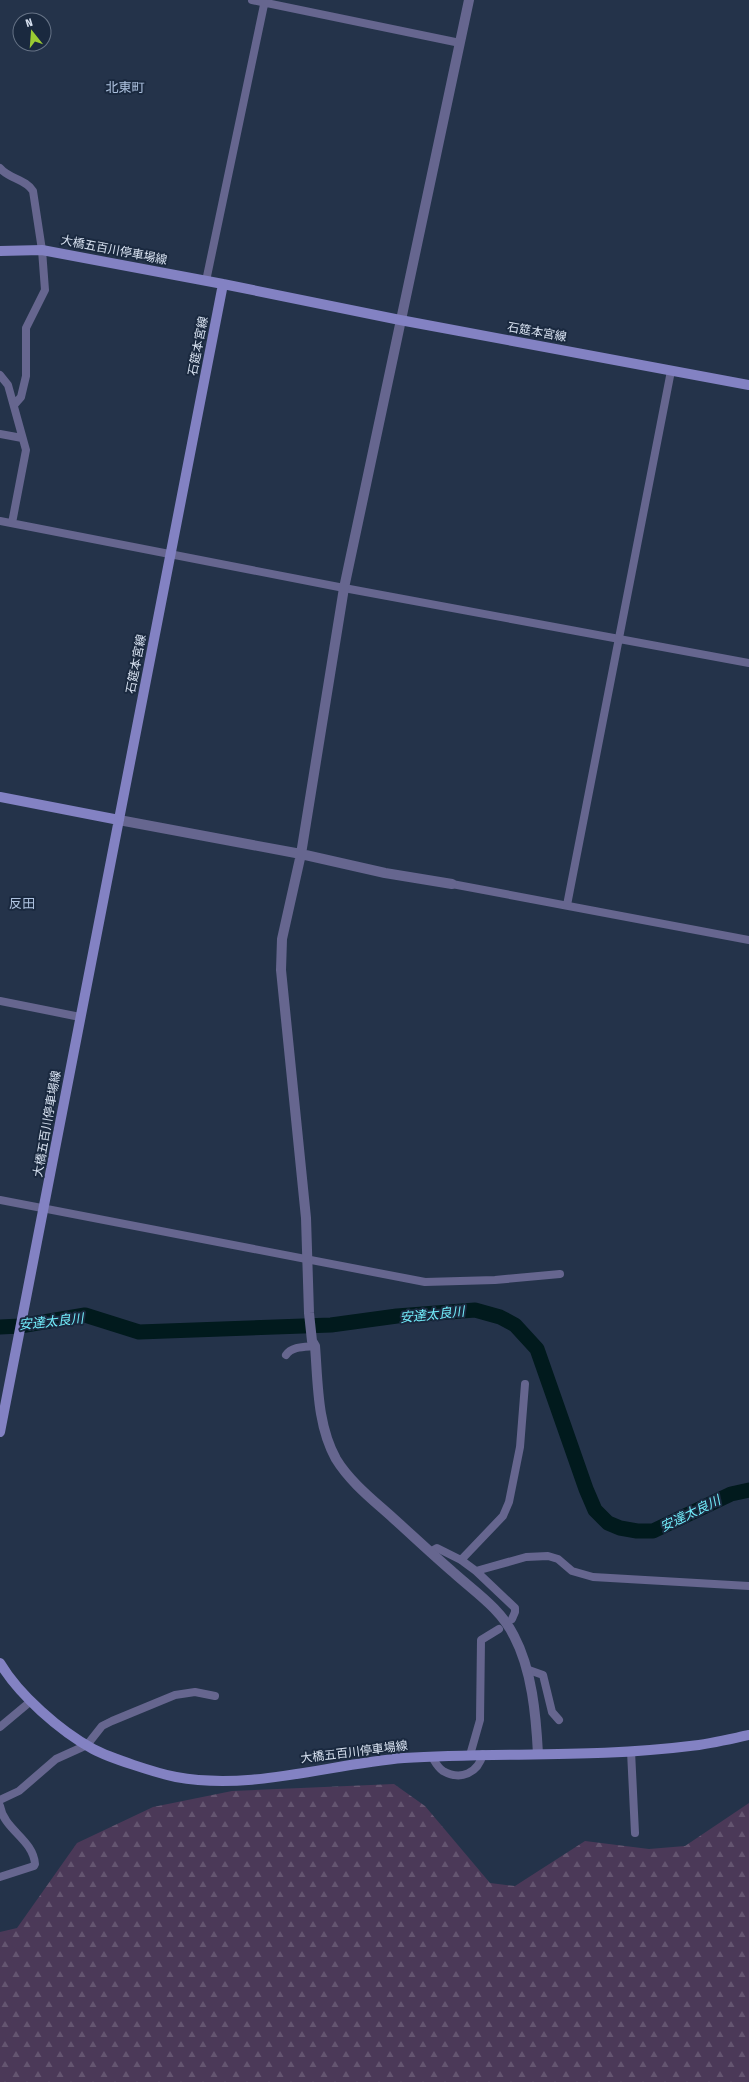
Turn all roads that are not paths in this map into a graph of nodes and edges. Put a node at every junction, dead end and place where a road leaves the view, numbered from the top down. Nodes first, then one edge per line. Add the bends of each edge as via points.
1 (252, 0) edge
2 (469, 0) edge
3 (265, 1) edge
4 (460, 43) junction
5 (0, 168) edge
6 (42, 250) junction
7 (0, 251) edge
8 (206, 280) junction
9 (223, 284) junction
10 (400, 320) junction
11 (671, 370) junction
12 (0, 375) edge
13 (749, 385) edge
14 (14, 405) junction
15 (0, 434) edge
16 (22, 438) junction
17 (0, 521) edge
18 (12, 523) junction
19 (170, 553) junction
20 (344, 588) junction
21 (620, 638) junction
22 (749, 663) edge
23 (0, 797) edge
24 (120, 820) junction
25 (301, 854) junction
26 (452, 884) joint
27 (567, 905) junction
28 (749, 940) edge
29 (0, 1001) edge
30 (80, 1017) junction
31 (0, 1200) edge
32 (44, 1208) junction
33 (308, 1258) junction
34 (560, 1274) dead end
35 (314, 1344) junction
36 (286, 1355) dead end
37 (525, 1384) dead end
38 (0, 1432) edge
39 (430, 1552) junction
40 (461, 1560) junction
41 (476, 1571) junction
42 (749, 1586) edge
43 (512, 1619) dead end
44 (499, 1629) dead end
45 (1, 1666) edge
46 (526, 1669) junction
47 (215, 1696) dead end
48 (31, 1701) junction
49 (559, 1720) dead end
50 (0, 1728) edge
51 (749, 1735) edge
52 (87, 1745) junction
53 (631, 1752) junction
54 (482, 1754) junction
55 (538, 1754) junction
56 (470, 1755) junction
57 (432, 1757) junction
58 (0, 1803) edge
59 (635, 1833) dead end
60 (0, 1877) edge

1 - 3 street
2 - 4 street
3 - 4 street
3 - 8 street
4 - 10 street
5 - 6 street via 5,174 30,186 33,191
6 - 7 main road, 大橋五百川停車場線
6 - 8 main road, 大橋五百川停車場線
6 - 14 street via 45,290 26,328 26,376 21,397
8 - 9 main road, 大橋五百川停車場線
9 - 10 main road, 石筵本宮線
9 - 19 main road, 石筵本宮線
10 - 11 main road, 石筵本宮線
10 - 20 street
11 - 13 main road, 石筵本宮線
11 - 21 street
12 - 14 street via 8,385
14 - 16 street
15 - 16 street
16 - 18 street via 26,450
17 - 18 street
18 - 19 street
19 - 20 street
19 - 24 main road, 石筵本宮線
20 - 21 street
20 - 25 street
21 - 22 street
21 - 27 street
23 - 24 main road
24 - 25 street
24 - 30 main road, 大橋五百川停車場線
25 - 26 street via 385,873
25 - 33 street via 282,939 282,970
26 - 27 street
27 - 28 street
29 - 30 street
30 - 32 main road, 大橋五百川停車場線
31 - 32 street
32 - 33 street
32 - 38 main road, 大橋五百川停車場線
33 - 34 street via 425,1282 495,1280
33 - 35 street via 309,1313
35 - 36 street via 298,1347 288,1351
35 - 39 street via 322,1417 336,1459 357,1485
37 - 40 street via 520,1447 509,1502 503,1516
39 - 40 street via 437,1548
39 - 46 street via 495,1609 514,1635
40 - 41 street
41 - 42 street via 526,1557 548,1556 558,1559 572,1572 593,1577
41 - 43 street via 515,1608
44 - 56 street via 481,1640 480,1720
45 - 48 main road, 大橋五百川停車場線
46 - 49 street via 543,1675 552,1712
46 - 55 street via 537,1731
47 - 52 street via 195,1692 168,1697 102,1726
48 - 50 street
48 - 52 main road, 大橋五百川停車場線 via 49,1718
51 - 53 main road, 大橋五百川停車場線 via 691,1746
52 - 57 main road, 大橋五百川停車場線 via 173,1776 200,1781 247,1780 358,1762
52 - 58 street via 56,1759 19,1791
53 - 55 main road, 大橋五百川停車場線
53 - 59 street
54 - 55 main road, 大橋五百川停車場線
54 - 56 main road, 大橋五百川停車場線
54 - 57 street via 478,1766 472,1772 455,1775 443,1771
56 - 57 main road, 大橋五百川停車場線
58 - 60 street via 2,1814 10,1826 31,1849 35,1864

